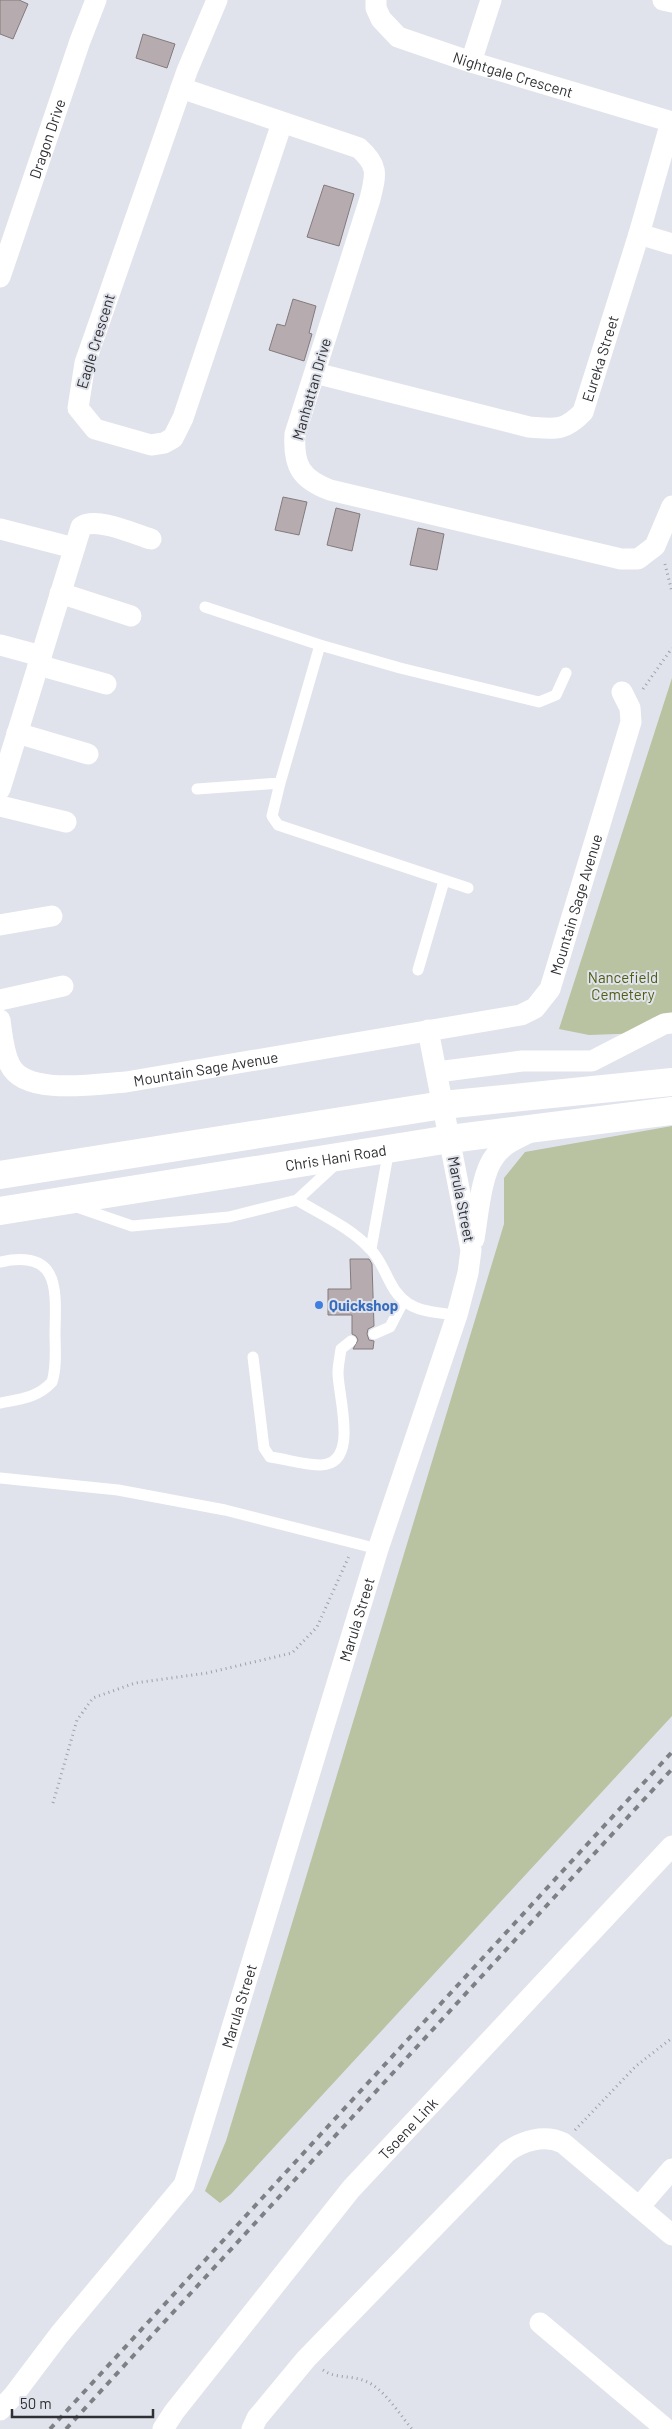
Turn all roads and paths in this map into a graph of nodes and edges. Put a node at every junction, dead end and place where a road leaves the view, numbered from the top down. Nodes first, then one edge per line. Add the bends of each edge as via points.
1 (96, 0) edge
2 (217, 0) edge
3 (376, 0) edge
4 (491, 0) edge
5 (663, 0) edge
6 (672, 2) edge
7 (471, 62) junction
8 (181, 88) junction
9 (671, 122) edge
10 (282, 123) junction
11 (639, 234) junction
12 (672, 244) edge
13 (0, 277) edge
14 (315, 373) junction
15 (672, 506) edge
16 (0, 529) edge
17 (151, 539) dead end
18 (658, 541) junction
19 (74, 548) junction
20 (672, 592) edge
21 (60, 593) junction
22 (205, 607) dead end
23 (131, 616) dead end
24 (0, 645) edge
25 (320, 645) junction
26 (672, 648) edge
27 (39, 661) junction
28 (566, 673) dead end
29 (106, 684) dead end
30 (626, 700) joint
31 (17, 733) junction
32 (88, 754) dead end
33 (280, 783) junction
34 (0, 789) edge
35 (197, 789) dead end
36 (0, 806) edge
37 (66, 822) dead end
38 (444, 880) junction
39 (468, 888) dead end
40 (52, 916) dead end
41 (0, 925) edge
42 (418, 970) dead end
43 (63, 986) dead end
44 (0, 1000) edge
45 (0, 1020) edge
46 (672, 1023) edge
47 (428, 1030) junction
48 (436, 1072) junction
49 (672, 1082) edge
50 (443, 1105) junction
51 (672, 1111) edge
52 (539, 1127) junction
53 (450, 1139) junction
54 (388, 1149) junction
55 (344, 1156) junction
56 (0, 1175) edge
57 (297, 1200) junction
58 (65, 1202) junction
59 (0, 1211) edge
60 (371, 1249) junction
61 (471, 1250) junction
62 (0, 1262) edge
63 (403, 1302) junction
64 (457, 1316) junction
65 (374, 1334) dead end
66 (352, 1340) dead end
67 (253, 1357) dead end
68 (0, 1403) edge
69 (0, 1478) edge
70 (354, 1543) junction
71 (378, 1550) junction
72 (53, 1803) dead end
73 (672, 1846) edge
74 (672, 2038) edge
75 (562, 2143) junction
76 (672, 2169) edge
77 (639, 2207) junction
78 (672, 2235) edge
79 (540, 2323) dead end
80 (306, 2359) junction
81 (0, 2410) edge
82 (163, 2429) edge
83 (252, 2429) edge
84 (412, 2429) edge
85 (666, 2429) edge

1 - 13 street, Dragon Drive
2 - 8 street, Eagle Crescent
3 - 7 street, Nightgale Crescent via 381,19 398,37
4 - 7 street
5 - 6 street
7 - 9 street, Nightgale Crescent
8 - 10 street, Manhattan Drive
8 - 10 street, Eagle Crescent via 85,363 78,408 95,430 151,445 173,438 183,418
9 - 11 street, Eureka Street
10 - 14 street, Manhattan Drive via 359,148 374,166 370,198
11 - 12 street
11 - 14 street, Eureka Street via 583,412 571,424 557,429 528,427
14 - 18 street, Manhattan Drive via 295,434 294,453 298,466 312,483 621,559 638,560
15 - 18 street, Manhattan Drive
16 - 19 street
17 - 19 street via 97,522 87,523 81,527
18 - 20 path
19 - 21 street
21 - 23 street
21 - 27 street
22 - 25 lane
24 - 27 street
25 - 28 lane via 539,702 556,695
25 - 33 lane
26 - 30 path
27 - 29 street
27 - 31 street
30 - 47 street, Mountain Sage Avenue via 631,722 626,742 550,989 535,1008 521,1015
31 - 32 street
31 - 34 street
33 - 35 lane
33 - 38 lane via 272,816 278,825
36 - 37 street
38 - 39 lane
38 - 42 lane
40 - 41 street
43 - 44 street
45 - 47 street, Mountain Sage Avenue via 6,1053 16,1073 42,1084 126,1082
46 - 48 street via 664,1024 592,1061 522,1061
47 - 48 street
48 - 50 street
49 - 50 main road
50 - 53 street, Marula Street
50 - 56 main road
51 - 52 main road, Chris Hani Road
52 - 53 main road, Chris Hani Road
52 - 61 street via 507,1144 488,1168
53 - 54 main road, Chris Hani Road
53 - 61 street, Marula Street
54 - 55 main road, Chris Hani Road
54 - 60 lane
55 - 57 lane
55 - 58 main road, Chris Hani Road
57 - 58 lane via 229,1217 132,1226
57 - 60 lane via 344,1227
58 - 59 main road, Chris Hani Road
60 - 63 lane via 394,1292
61 - 64 street, Marula Street
62 - 68 lane via 21,1259 38,1264 52,1276 56,1291 52,1382 35,1396
63 - 64 lane via 424,1311
63 - 65 lane via 390,1327
64 - 71 street, Marula Street
66 - 67 lane via 341,1350 338,1373 344,1423 343,1446 339,1457 321,1465 270,1457 264,1448
69 - 70 lane via 137,1494 225,1510
70 - 71 lane
70 - 72 path via 317,1627 292,1653 207,1673 134,1683 93,1698 77,1720
71 - 81 street, Marula Street via 184,2185
73 - 82 street, Tsoene Link via 351,2189
74 - 75 path via 636,2066
75 - 77 street
75 - 80 street via 538,2139 507,2152
76 - 77 street
77 - 78 street
79 - 85 street
80 - 83 street via 257,2418
80 - 84 path via 339,2377 365,2381 380,2392

